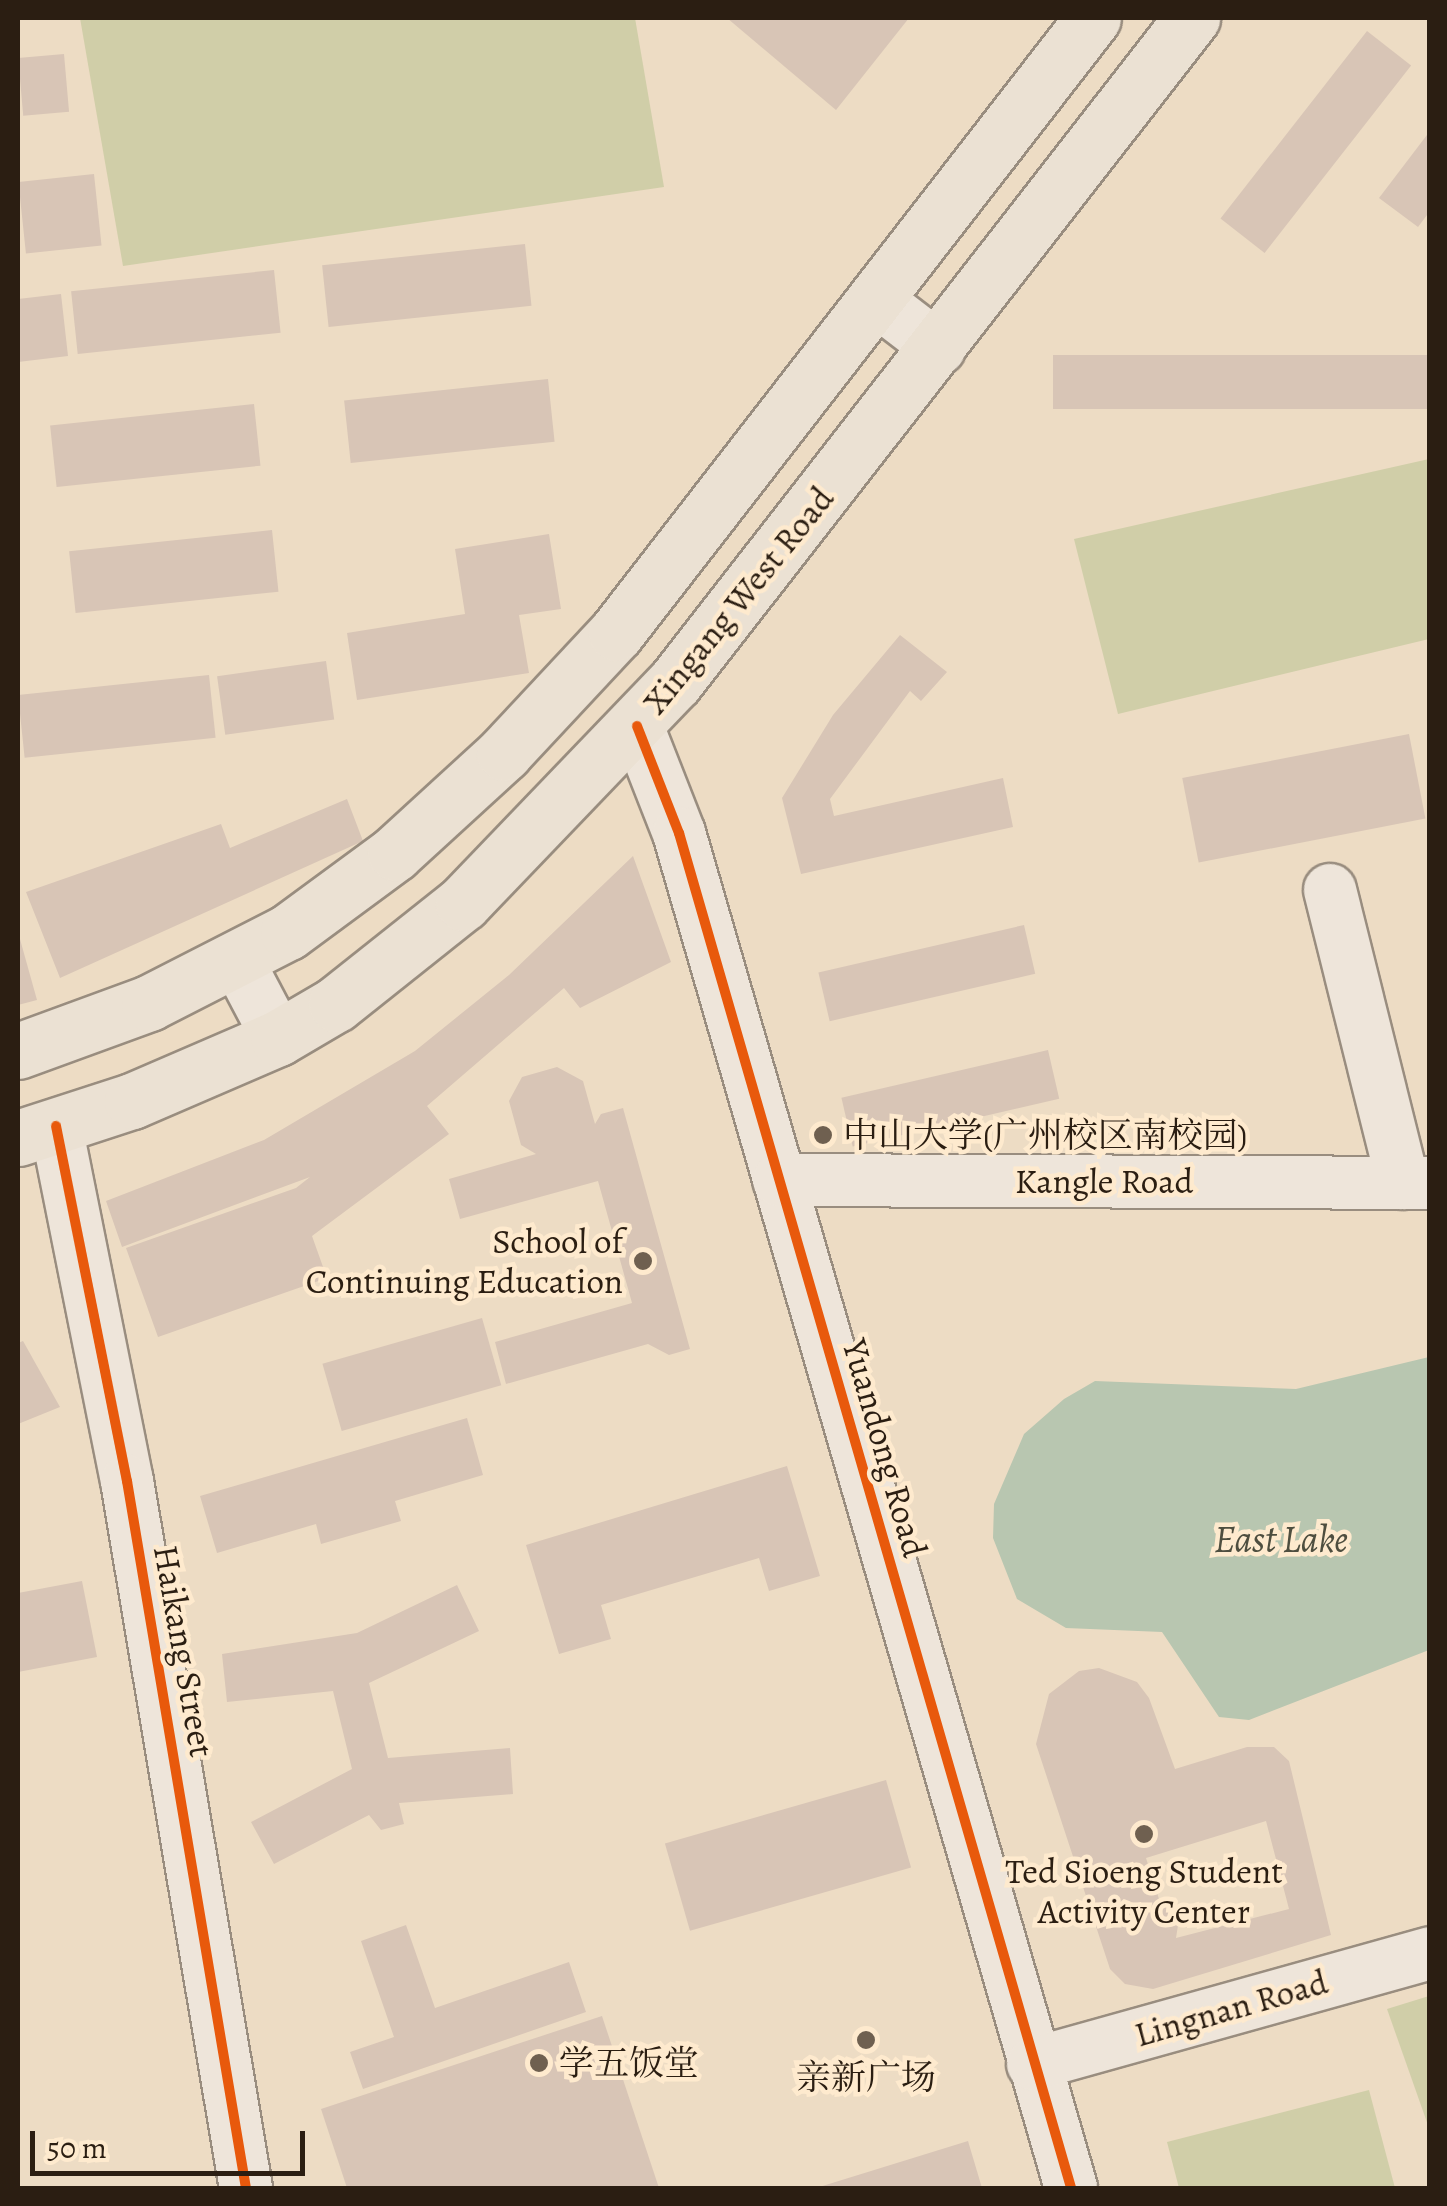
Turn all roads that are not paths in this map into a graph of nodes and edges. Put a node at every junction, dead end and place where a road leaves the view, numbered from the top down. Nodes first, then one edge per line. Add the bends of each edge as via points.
1 (1094, 18) edge
2 (1192, 18) edge
3 (879, 302) junction
4 (939, 348) junction
5 (637, 726) junction
6 (1330, 890) dead end
7 (238, 962) junction
8 (278, 1038) junction
9 (18, 1051) edge
10 (37, 1132) edge
11 (779, 1180) junction
12 (1416, 1182) edge
13 (1430, 1953) edge
14 (1033, 2064) junction
15 (246, 2188) edge
16 (1071, 2188) edge

1 - 3 main road, Xingang West Road
2 - 4 main road, Xingang West Road
3 - 4 street
3 - 7 main road, Xingang West Road via 562,695 395,853
4 - 5 main road, Xingang West Road
5 - 8 main road, Xingang West Road via 463,903 336,1004
5 - 11 street, Yuandong Road via 679,832
6 - 12 street
7 - 8 street
7 - 9 main road, Xingang West Road
8 - 10 main road, Xingang West Road
10 - 15 street, Haikang Street via 127,1481
11 - 12 street, Kangle Road
11 - 14 street, Yuandong Road
13 - 14 street, Lingnan Road
14 - 16 street, Yuandong Road

